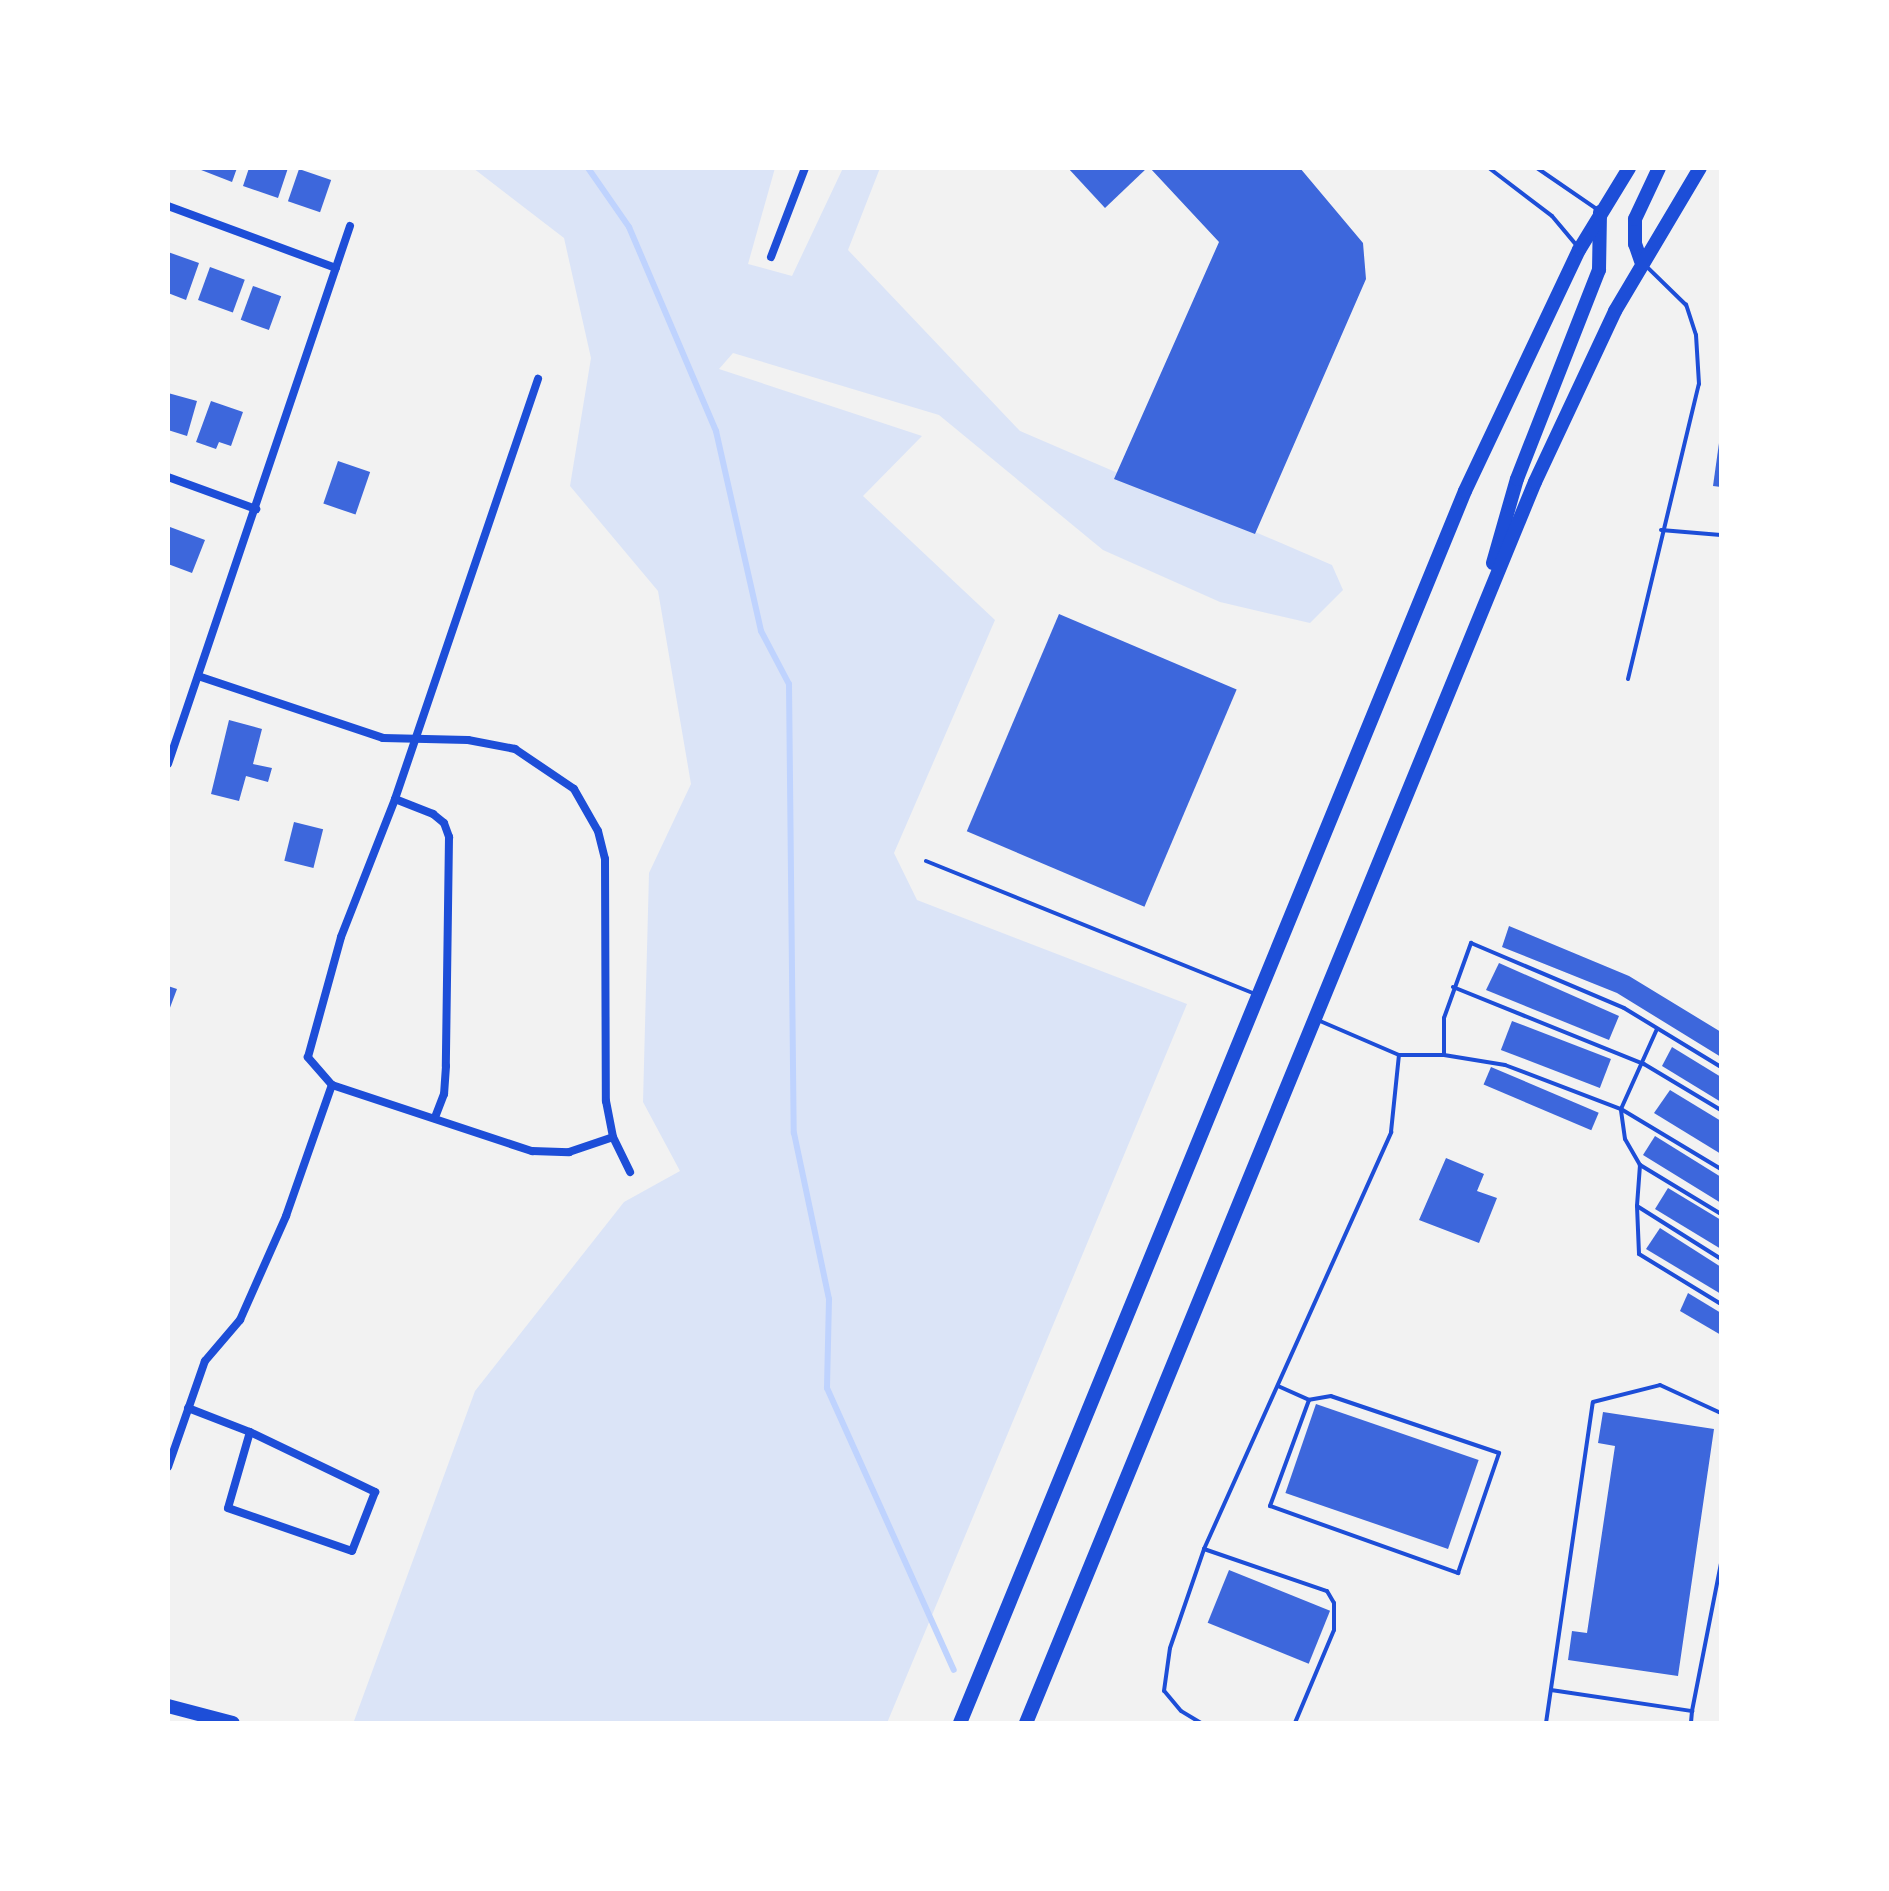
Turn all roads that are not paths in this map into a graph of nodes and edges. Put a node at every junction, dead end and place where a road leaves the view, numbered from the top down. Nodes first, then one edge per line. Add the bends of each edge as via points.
1 (805, 168) edge
2 (1489, 168) edge
3 (1537, 168) edge
4 (1629, 168) edge
5 (1659, 168) edge
6 (1700, 168) edge
7 (168, 206) edge
8 (1600, 212) junction
9 (350, 226) dead end
10 (1579, 250) junction
11 (771, 257) dead end
12 (1641, 261) junction
13 (336, 268) junction
14 (538, 379) dead end
15 (168, 477) edge
16 (256, 509) junction
17 (1661, 530) junction
18 (1721, 535) edge
19 (1475, 629) junction
20 (198, 676) junction
21 (1628, 679) dead end
22 (414, 740) junction
23 (168, 764) edge
24 (395, 799) junction
25 (926, 861) dead end
26 (1453, 987) junction
27 (1259, 995) junction
28 (1314, 1019) junction
29 (1657, 1029) junction
30 (1399, 1055) junction
31 (1444, 1055) junction
32 (1644, 1064) junction
33 (1721, 1067) edge
34 (332, 1085) junction
35 (1621, 1109) junction
36 (1721, 1110) edge
37 (435, 1118) junction
38 (613, 1137) junction
39 (1640, 1165) junction
40 (1721, 1169) edge
41 (630, 1172) dead end
42 (1637, 1206) junction
43 (1721, 1214) edge
44 (1721, 1259) edge
45 (1721, 1304) edge
46 (1278, 1386) junction
47 (1309, 1400) junction
48 (188, 1408) junction
49 (1721, 1413) edge
50 (250, 1432) junction
51 (168, 1467) edge
52 (1204, 1549) junction
53 (1721, 1563) edge
54 (1551, 1690) junction
55 (168, 1706) edge
56 (1692, 1711) junction
57 (233, 1723) edge
58 (960, 1723) edge
59 (1026, 1723) edge
60 (1201, 1723) edge
61 (1295, 1723) edge
62 (1546, 1723) edge
63 (1691, 1723) edge

1 - 11 street
2 - 10 lane via 1552,216
3 - 8 lane
4 - 8 main road
5 - 12 main road via 1635,219
6 - 12 main road
7 - 13 street
8 - 10 main road
8 - 19 main road via 1599,270 1517,479
9 - 13 street
10 - 27 main road via 1465,491
12 - 17 lane via 1686,305 1696,335 1699,384
12 - 19 main road via 1574,392
13 - 16 street
14 - 22 street
15 - 16 street
16 - 20 street
17 - 18 lane
17 - 21 lane
19 - 28 main road
20 - 22 street via 383,738
20 - 23 street
22 - 24 street
22 - 38 street via 468,740 515,749 559,774 589,811 605,859 606,1101
24 - 34 street via 341,937 311,1042 308,1057
24 - 37 street via 433,814 449,837 446,1066
25 - 27 lane
26 - 29 lane via 1471,943 1624,1008
26 - 31 lane via 1444,1018
26 - 32 lane
27 - 58 main road
28 - 30 lane
28 - 59 main road
29 - 32 lane
29 - 33 lane
30 - 31 lane
30 - 46 lane via 1391,1132
31 - 35 lane via 1505,1065
32 - 35 lane
32 - 36 lane
34 - 37 street
34 - 48 street via 286,1216 240,1320 205,1361
35 - 39 lane via 1625,1139
35 - 40 lane
37 - 38 street via 532,1151 569,1152
38 - 41 street
39 - 42 lane
39 - 43 lane
42 - 44 lane
42 - 45 lane via 1639,1254
46 - 47 lane
46 - 52 lane
47 - 47 lane via 1270,1506 1458,1573 1499,1453 1331,1396
48 - 50 street
48 - 51 street
49 - 54 lane via 1660,1385 1593,1402
50 - 50 street via 375,1492 352,1551 228,1508
52 - 60 lane via 1170,1648 1164,1691 1181,1711
52 - 61 lane via 1327,1591 1334,1603 1334,1630
53 - 56 lane
54 - 56 lane
54 - 62 lane
55 - 57 main road
56 - 63 lane

